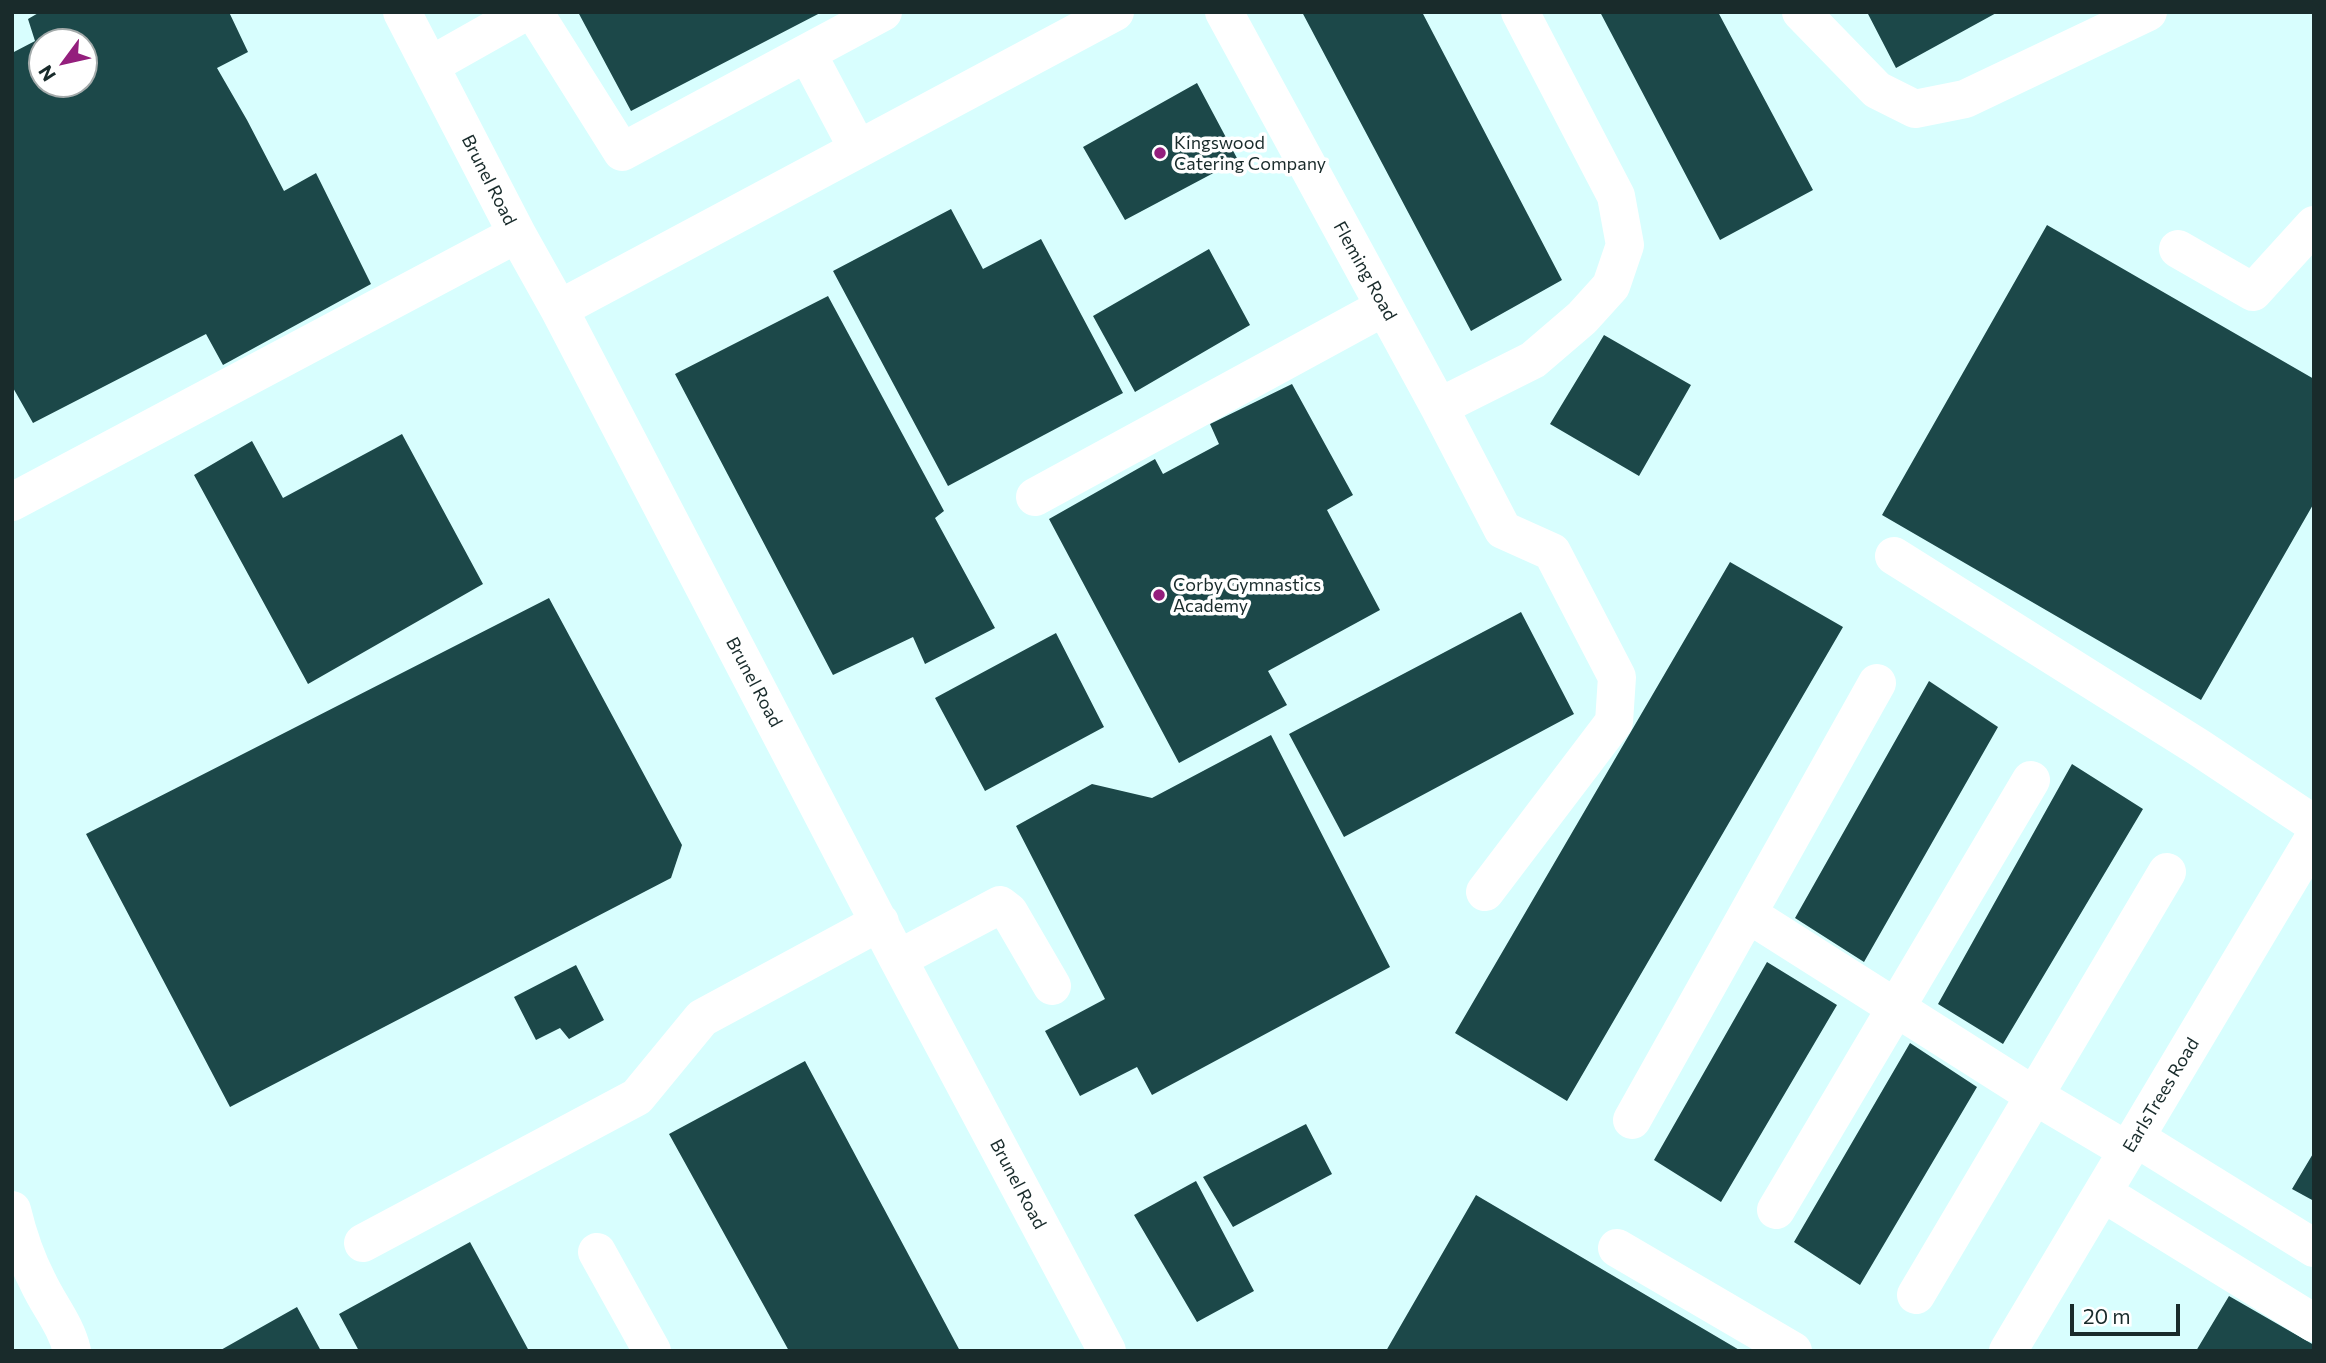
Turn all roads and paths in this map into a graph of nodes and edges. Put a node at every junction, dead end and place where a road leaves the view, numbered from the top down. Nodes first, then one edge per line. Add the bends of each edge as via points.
1 (402, 12) edge
2 (526, 12) edge
3 (534, 12) edge
4 (883, 12) edge
5 (1115, 12) edge
6 (1224, 12) edge
7 (1520, 12) edge
8 (1801, 12) edge
9 (2148, 12) edge
10 (807, 53) junction
11 (431, 65) junction
12 (858, 149) junction
13 (2314, 225) edge
14 (517, 234) junction
15 (2178, 250) dead end
16 (1384, 307) junction
17 (559, 309) junction
18 (1439, 407) junction
19 (1035, 497) dead end
20 (12, 502) edge
21 (1894, 556) dead end
22 (1877, 683) dead end
23 (2031, 780) dead end
24 (2314, 824) edge
25 (2314, 838) edge
26 (2167, 872) dead end
27 (1486, 892) dead end
28 (1748, 914) junction
29 (880, 922) junction
30 (898, 959) junction
31 (1052, 986) dead end
32 (1895, 1007) junction
33 (2035, 1096) junction
34 (1632, 1120) dead end
35 (2132, 1144) junction
36 (2103, 1193) junction
37 (12, 1210) edge
38 (1776, 1210) dead end
39 (363, 1244) dead end
40 (1617, 1248) dead end
41 (2314, 1248) edge
42 (597, 1252) dead end
43 (20, 1254) edge
44 (1916, 1295) dead end
45 (2314, 1323) edge
46 (72, 1351) edge
47 (652, 1351) edge
48 (1107, 1351) edge
49 (1793, 1351) edge
50 (2008, 1351) edge

1 - 11 street, Brunel Road
2 - 11 street
3 - 10 street via 622,152
4 - 10 street
5 - 12 street
6 - 16 street, Fleming Road
7 - 18 street via 1616,196 1625,245 1611,286 1582,318 1533,360
8 - 9 street via 1877,90 1915,109 1965,99
10 - 12 street
11 - 14 street, Brunel Road
12 - 17 street
13 - 15 street via 2253,292
14 - 17 street, Brunel Road
14 - 20 street
16 - 18 street, Fleming Road
16 - 19 street
17 - 29 street, Brunel Road
18 - 27 street, Fleming Road via 1503,530 1552,552 1618,677 1614,722
21 - 24 street
22 - 28 street
23 - 32 street
25 - 35 street, EarlsTrees Road
26 - 33 street
28 - 32 street
28 - 34 street
29 - 30 street, Brunel Road
29 - 39 street via 702,1018 637,1097
30 - 31 street via 1000,905 1009,912
30 - 48 street, Brunel Road
32 - 33 street
32 - 38 street
33 - 35 street
33 - 44 street
35 - 36 street, EarlsTrees Road
35 - 41 street
36 - 45 street
36 - 50 street, EarlsTrees Road
37 - 43 street
40 - 49 street
42 - 47 street
43 - 46 street via 68,1334

